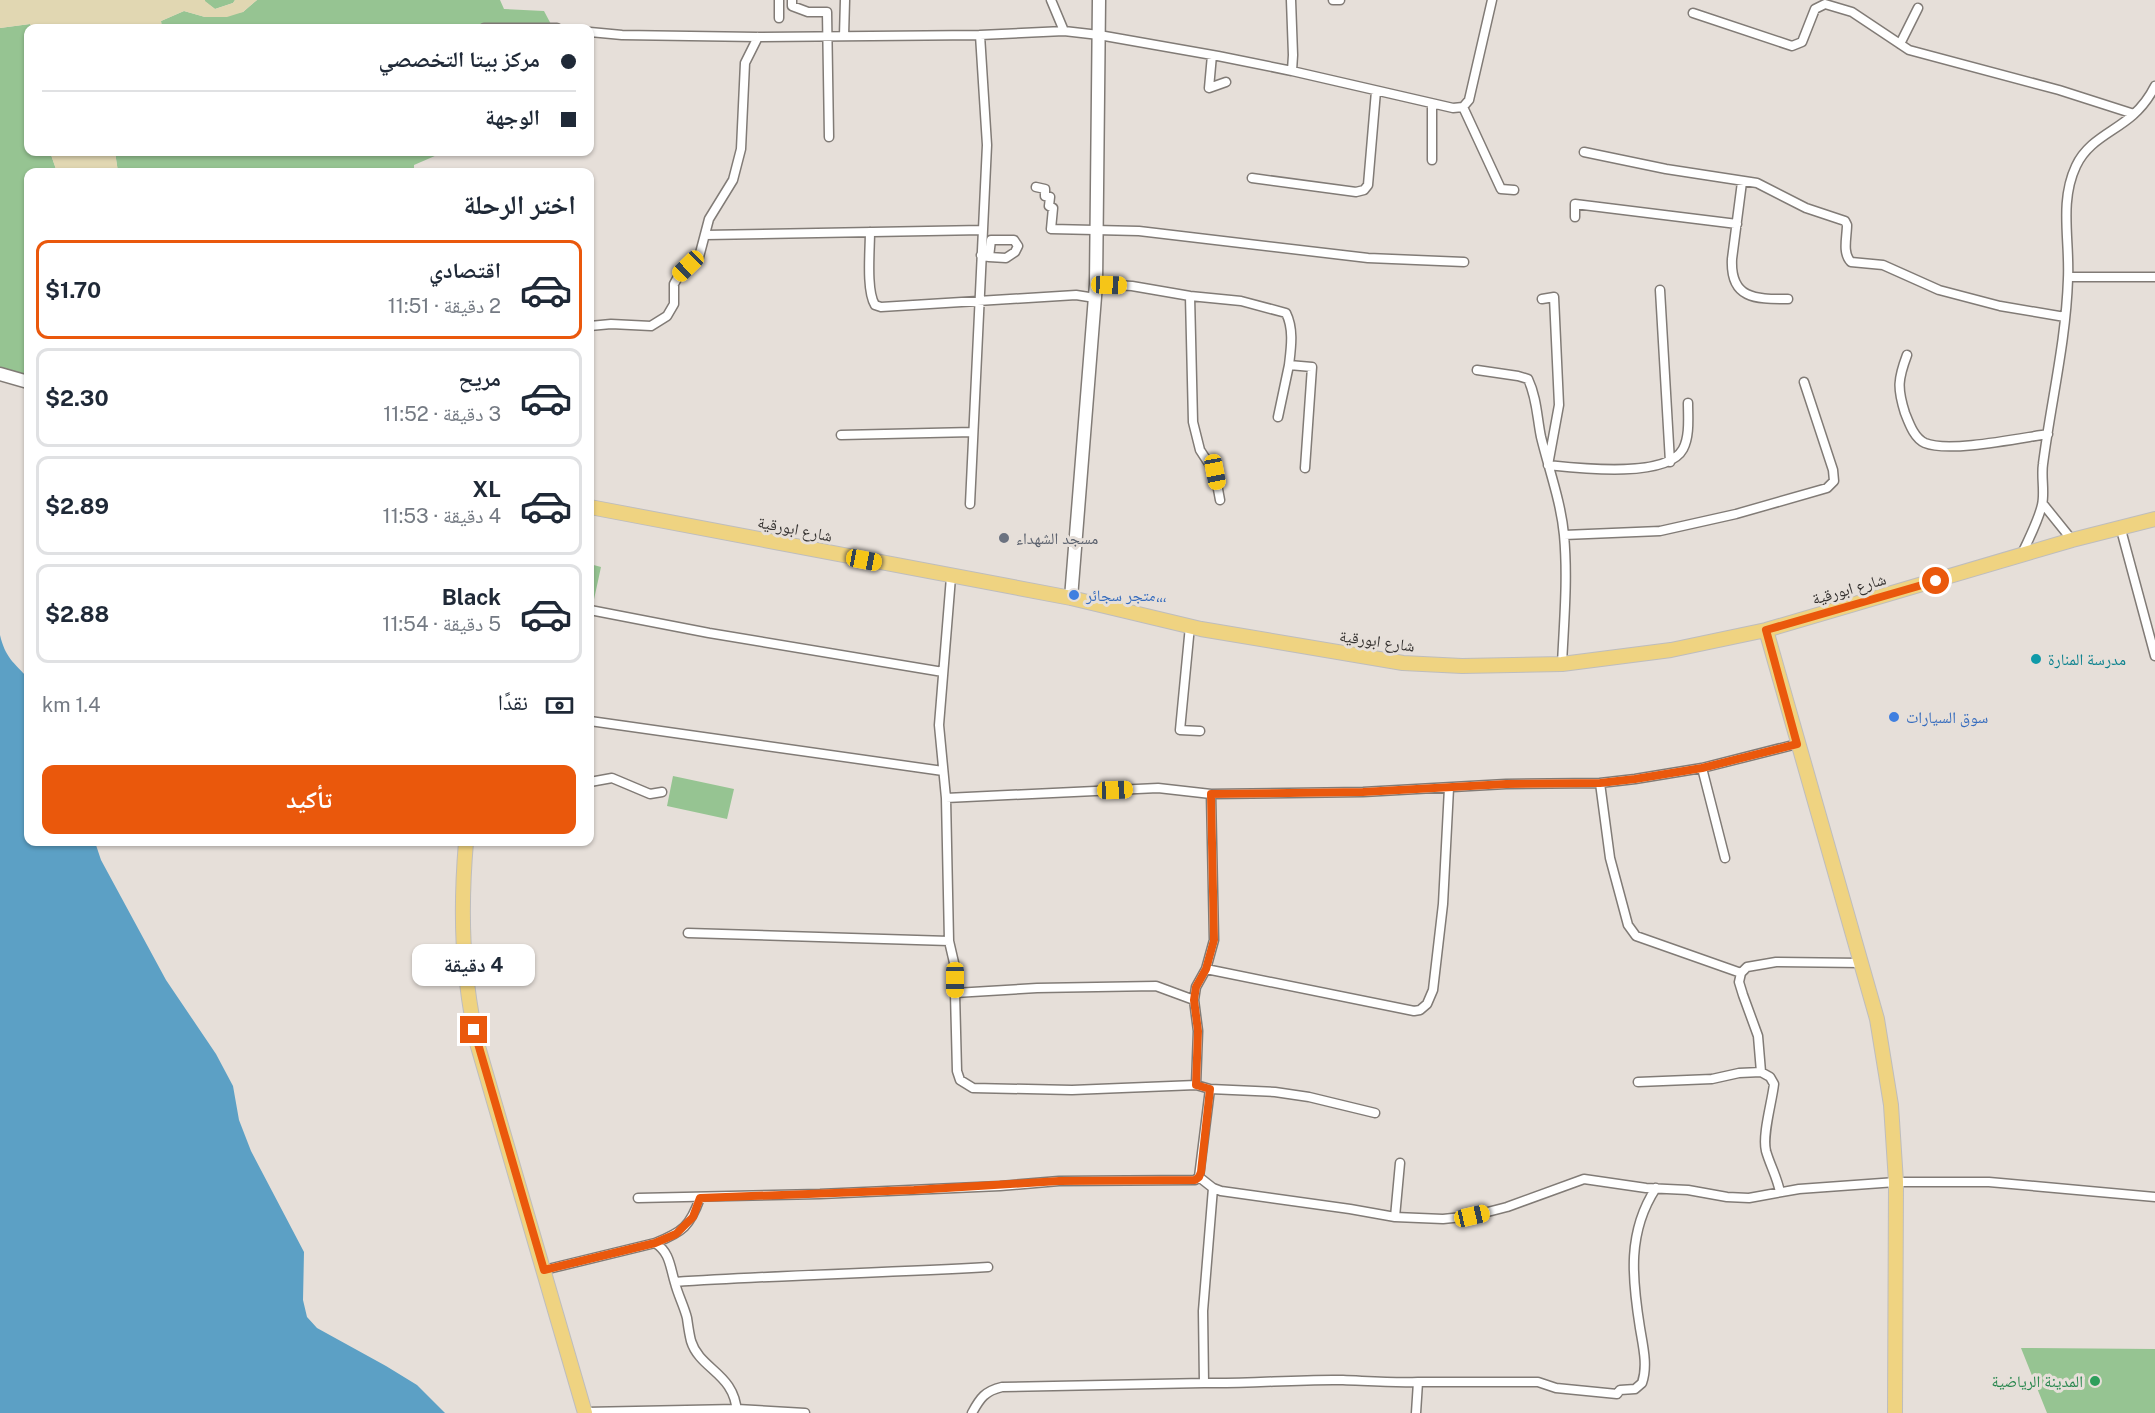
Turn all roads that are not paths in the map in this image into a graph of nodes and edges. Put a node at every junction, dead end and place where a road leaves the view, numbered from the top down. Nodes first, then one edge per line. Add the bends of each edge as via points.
1 (779, 0) edge
2 (792, 0) edge
3 (845, 0) edge
4 (1051, 0) edge
5 (1099, 0) edge
6 (1291, 0) edge
7 (1333, 0) edge
8 (1340, 0) edge
9 (1492, 0) edge
10 (1818, 3) edge
11 (1918, 8) dead end
12 (1693, 13) dead end
13 (779, 18) dead end
14 (1064, 31) junction
15 (594, 32) edge
16 (980, 35) junction
17 (1099, 35) junction
18 (844, 36) junction
19 (827, 37) junction
20 (758, 38) junction
21 (1900, 44) junction
22 (1212, 55) junction
23 (1292, 71) junction
24 (1226, 82) dead end
25 (2155, 86) edge
26 (1376, 90) junction
27 (1432, 104) junction
28 (1463, 107) junction
29 (2134, 114) junction
30 (829, 137) dead end
31 (1584, 152) dead end
32 (1432, 160) dead end
33 (1252, 178) dead end
34 (1742, 182) junction
35 (1036, 187) dead end
36 (1514, 190) dead end
37 (1575, 217) dead end
38 (1737, 224) junction
39 (983, 230) junction
40 (1096, 230) junction
41 (870, 232) junction
42 (705, 235) junction
43 (1464, 261) dead end
44 (2068, 277) junction
45 (2155, 277) edge
46 (1096, 284) junction
47 (1660, 290) dead end
48 (1190, 296) junction
49 (1095, 298) junction
50 (1542, 299) dead end
51 (1788, 299) dead end
52 (978, 300) junction
53 (2065, 317) junction
54 (594, 326) edge
55 (1907, 355) dead end
56 (1289, 365) junction
57 (1477, 370) dead end
58 (0, 374) edge
59 (24, 381) edge
60 (1804, 382) dead end
61 (1688, 403) dead end
62 (1278, 417) dead end
63 (973, 432) junction
64 (2048, 434) junction
65 (841, 435) dead end
66 (1670, 462) junction
67 (1548, 465) junction
68 (1305, 468) dead end
69 (1221, 500) dead end
70 (970, 504) dead end
71 (2043, 504) junction
72 (594, 508) edge
73 (2155, 519) edge
74 (2120, 526) junction
75 (1564, 535) junction
76 (2072, 540) junction
77 (2021, 556) junction
78 (951, 577) junction
79 (1071, 598) junction
80 (594, 611) edge
81 (1190, 626) junction
82 (1766, 630) junction
83 (2155, 656) edge
84 (1562, 664) junction
85 (943, 672) junction
86 (594, 722) edge
87 (1200, 731) dead end
88 (1797, 744) junction
89 (1702, 768) junction
90 (943, 771) junction
91 (594, 781) edge
92 (1600, 783) junction
93 (1449, 788) junction
94 (662, 792) dead end
95 (1211, 794) junction
96 (946, 798) junction
97 (466, 846) edge
98 (1725, 858) dead end
99 (688, 933) dead end
100 (949, 941) junction
101 (1862, 963) junction
102 (1206, 969) junction
103 (1741, 973) junction
104 (955, 993) junction
105 (1194, 1000) junction
106 (1761, 1072) junction
107 (1638, 1082) dead end
108 (1196, 1085) junction
109 (1210, 1089) junction
110 (1375, 1113) dead end
111 (1400, 1163) dead end
112 (1199, 1177) junction
113 (1896, 1182) junction
114 (1213, 1188) junction
115 (1656, 1188) junction
116 (1780, 1192) junction
117 (2155, 1197) edge
118 (638, 1198) dead end
119 (700, 1198) junction
120 (1395, 1217) junction
121 (655, 1243) junction
122 (988, 1267) dead end
123 (544, 1270) junction
124 (675, 1282) junction
125 (1418, 1382) junction
126 (1204, 1383) junction
127 (737, 1411) edge
128 (585, 1413) edge
129 (805, 1413) edge
130 (972, 1413) edge
131 (1416, 1413) edge
132 (1894, 1413) edge

1 - 13 street
2 - 19 street via 792,6 808,12 827,12
3 - 18 street
4 - 14 street
5 - 17 main road
6 - 23 street
7 - 8 street
9 - 28 street via 1469,100
10 - 12 street via 1802,42 1792,46
10 - 21 street via 1852,12
11 - 21 street
14 - 16 street
14 - 17 street
15 - 20 street
16 - 18 street
16 - 39 street via 987,145
17 - 22 street
17 - 40 main road
18 - 19 street
19 - 20 street
19 - 30 street
20 - 42 street via 745,63 741,149 733,180 709,219
21 - 29 street via 1909,50
22 - 23 street
22 - 24 street via 1209,88
23 - 26 street
25 - 29 street
26 - 27 street
26 - 33 street via 1368,185 1364,190
27 - 28 street
27 - 32 street
28 - 36 street via 1500,189
29 - 44 street via 2085,151 2076,166 2066,203
31 - 34 street
34 - 38 street
34 - 53 street via 1757,183 1806,208 1845,221 1846,254 1851,261 1883,265 1939,290 1980,301
35 - 40 street via 1045,189 1045,196 1050,197 1051,229
37 - 38 street via 1575,204
38 - 51 street via 1732,269 1739,288 1759,299
39 - 41 street
39 - 52 street via 985,256
40 - 43 street via 1197,236 1368,258
40 - 46 main road
41 - 42 street
41 - 52 street via 875,305
42 - 54 street via 699,257 674,284 674,304 667,316 651,326
44 - 45 street
44 - 53 street
46 - 48 street
46 - 49 main road
47 - 66 street
48 - 56 street via 1241,301 1286,313 1292,343
48 - 69 street via 1193,422 1200,450 1215,472
49 - 52 street via 1076,295
49 - 79 main road
50 - 67 street via 1554,297 1559,405
52 - 63 street
53 - 64 street
55 - 64 street via 1899,375 1899,394 1916,437 1925,443 1986,444
56 - 62 street
56 - 68 street via 1312,366
57 - 67 street via 1528,380
58 - 59 main road
60 - 75 street via 1833,470 1834,481 1827,488 1660,531
61 - 66 street via 1683,450
63 - 65 street
63 - 70 street
64 - 71 street via 2042,467
66 - 67 street via 1656,467 1589,470
67 - 75 street
71 - 76 street
71 - 77 street
72 - 78 main road, شارع ابورقية
73 - 74 main road, شارع ابورقية
74 - 76 main road, شارع ابورقية
74 - 83 street
75 - 84 street
76 - 77 main road, شارع ابورقية
77 - 82 main road, شارع ابورقية
78 - 79 main road, شارع ابورقية
78 - 85 street
79 - 81 main road, شارع ابورقية
80 - 85 street
81 - 84 main road, شارع ابورقية via 1402,663
81 - 87 street via 1180,730
82 - 84 main road, شارع ابورقية via 1671,650
82 - 88 main road
85 - 90 street via 939,725
86 - 90 street
88 - 89 street
88 - 101 main road
89 - 92 street
89 - 98 street
90 - 96 street
91 - 94 street via 612,778 650,794
92 - 93 street
92 - 103 street via 1610,858 1632,933
93 - 95 street
93 - 102 street via 1443,904 1433,990 1420,1010
95 - 96 street via 1158,788
95 - 102 street via 1214,940
96 - 100 street
97 - 123 main road via 461,907 471,1017
99 - 100 street
100 - 104 street
101 - 103 street via 1776,962 1747,967
101 - 113 main road via 1877,1019 1891,1105
102 - 105 street
103 - 106 street via 1743,995 1758,1036
104 - 105 street via 1156,986
104 - 108 street via 957,1071 965,1085 1072,1090
105 - 108 street via 1198,1031
106 - 107 street via 1712,1079
106 - 116 street via 1774,1084 1765,1138
108 - 109 street
109 - 110 street via 1275,1092
109 - 112 street
111 - 120 street
112 - 114 street
112 - 119 street
113 - 116 street
113 - 117 street via 1989,1182
113 - 132 main road
114 - 120 street
114 - 126 street via 1203,1311
115 - 116 street via 1749,1198
115 - 120 street via 1584,1179 1472,1216
115 - 125 street via 1640,1217 1634,1253 1645,1364 1642,1383 1635,1389 1620,1389 1617,1394 1556,1388 1538,1382
118 - 119 street
119 - 121 street via 693,1217 676,1234
121 - 123 street
121 - 124 street via 668,1257
122 - 124 street
123 - 128 main road
124 - 127 street via 691,1342 697,1354 722,1376
125 - 126 street
125 - 131 street
126 - 130 street via 1002,1388 990,1390 980,1398
127 - 128 street
127 - 129 street

